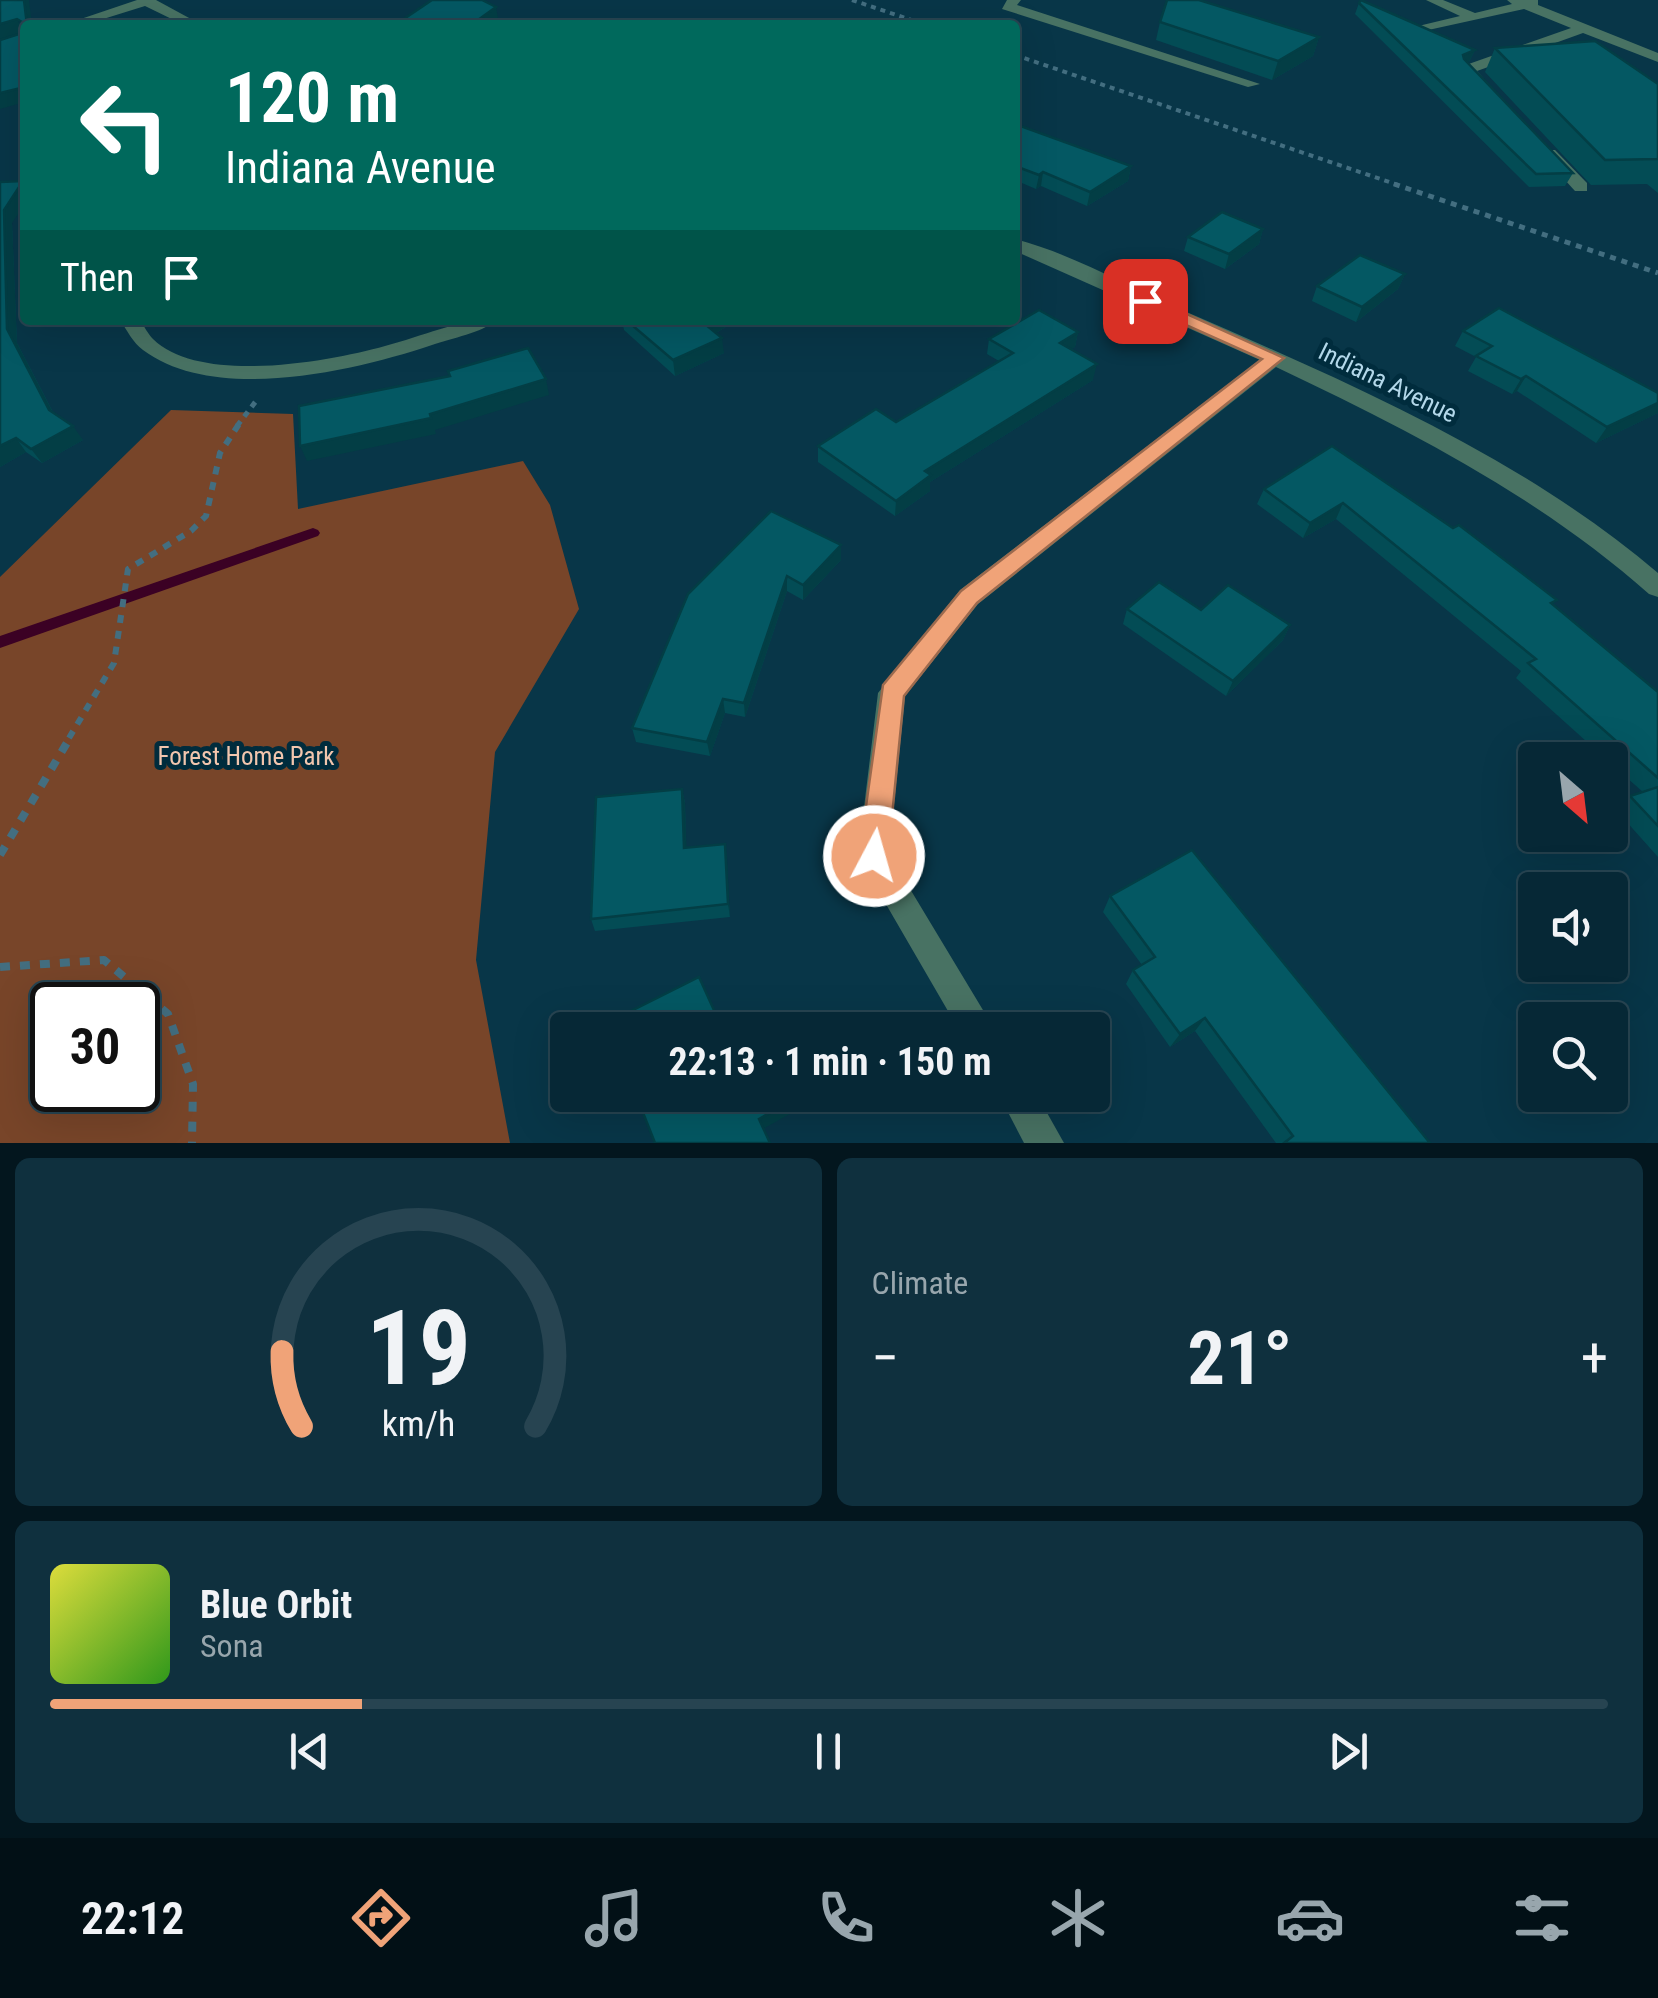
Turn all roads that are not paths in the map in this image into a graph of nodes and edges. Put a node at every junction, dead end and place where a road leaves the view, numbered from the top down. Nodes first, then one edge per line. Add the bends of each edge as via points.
1 (146, 0) edge
2 (1014, 0) edge
3 (1432, 0) edge
4 (1542, 0) edge
5 (1519, 2) edge
6 (1471, 16) junction
7 (85, 20) edge
8 (184, 20) edge
9 (1584, 28) junction
10 (1415, 31) edge
11 (1658, 58) edge
12 (1253, 84) edge
13 (1493, 95) edge
14 (1531, 134) edge
15 (1581, 187) dead end
16 (1020, 246) edge
17 (132, 325) edge
18 (471, 325) edge
19 (1275, 358) junction
20 (1658, 587) edge
21 (967, 1012) edge
22 (1027, 1112) edge
23 (1046, 1143) edge

1 - 7 street
1 - 8 street
2 - 12 street via 1007,6
3 - 6 street
4 - 5 street
5 - 6 street
5 - 9 street
6 - 10 street
9 - 11 street
9 - 13 street via 1468,69
14 - 15 street
16 - 19 street, Indiana Avenue
17 - 18 street via 137,338 168,361 256,373 382,354
19 - 20 street, Indiana Avenue via 1472,455 1554,504
19 - 21 street via 969,597 892,692 874,856
22 - 23 street

